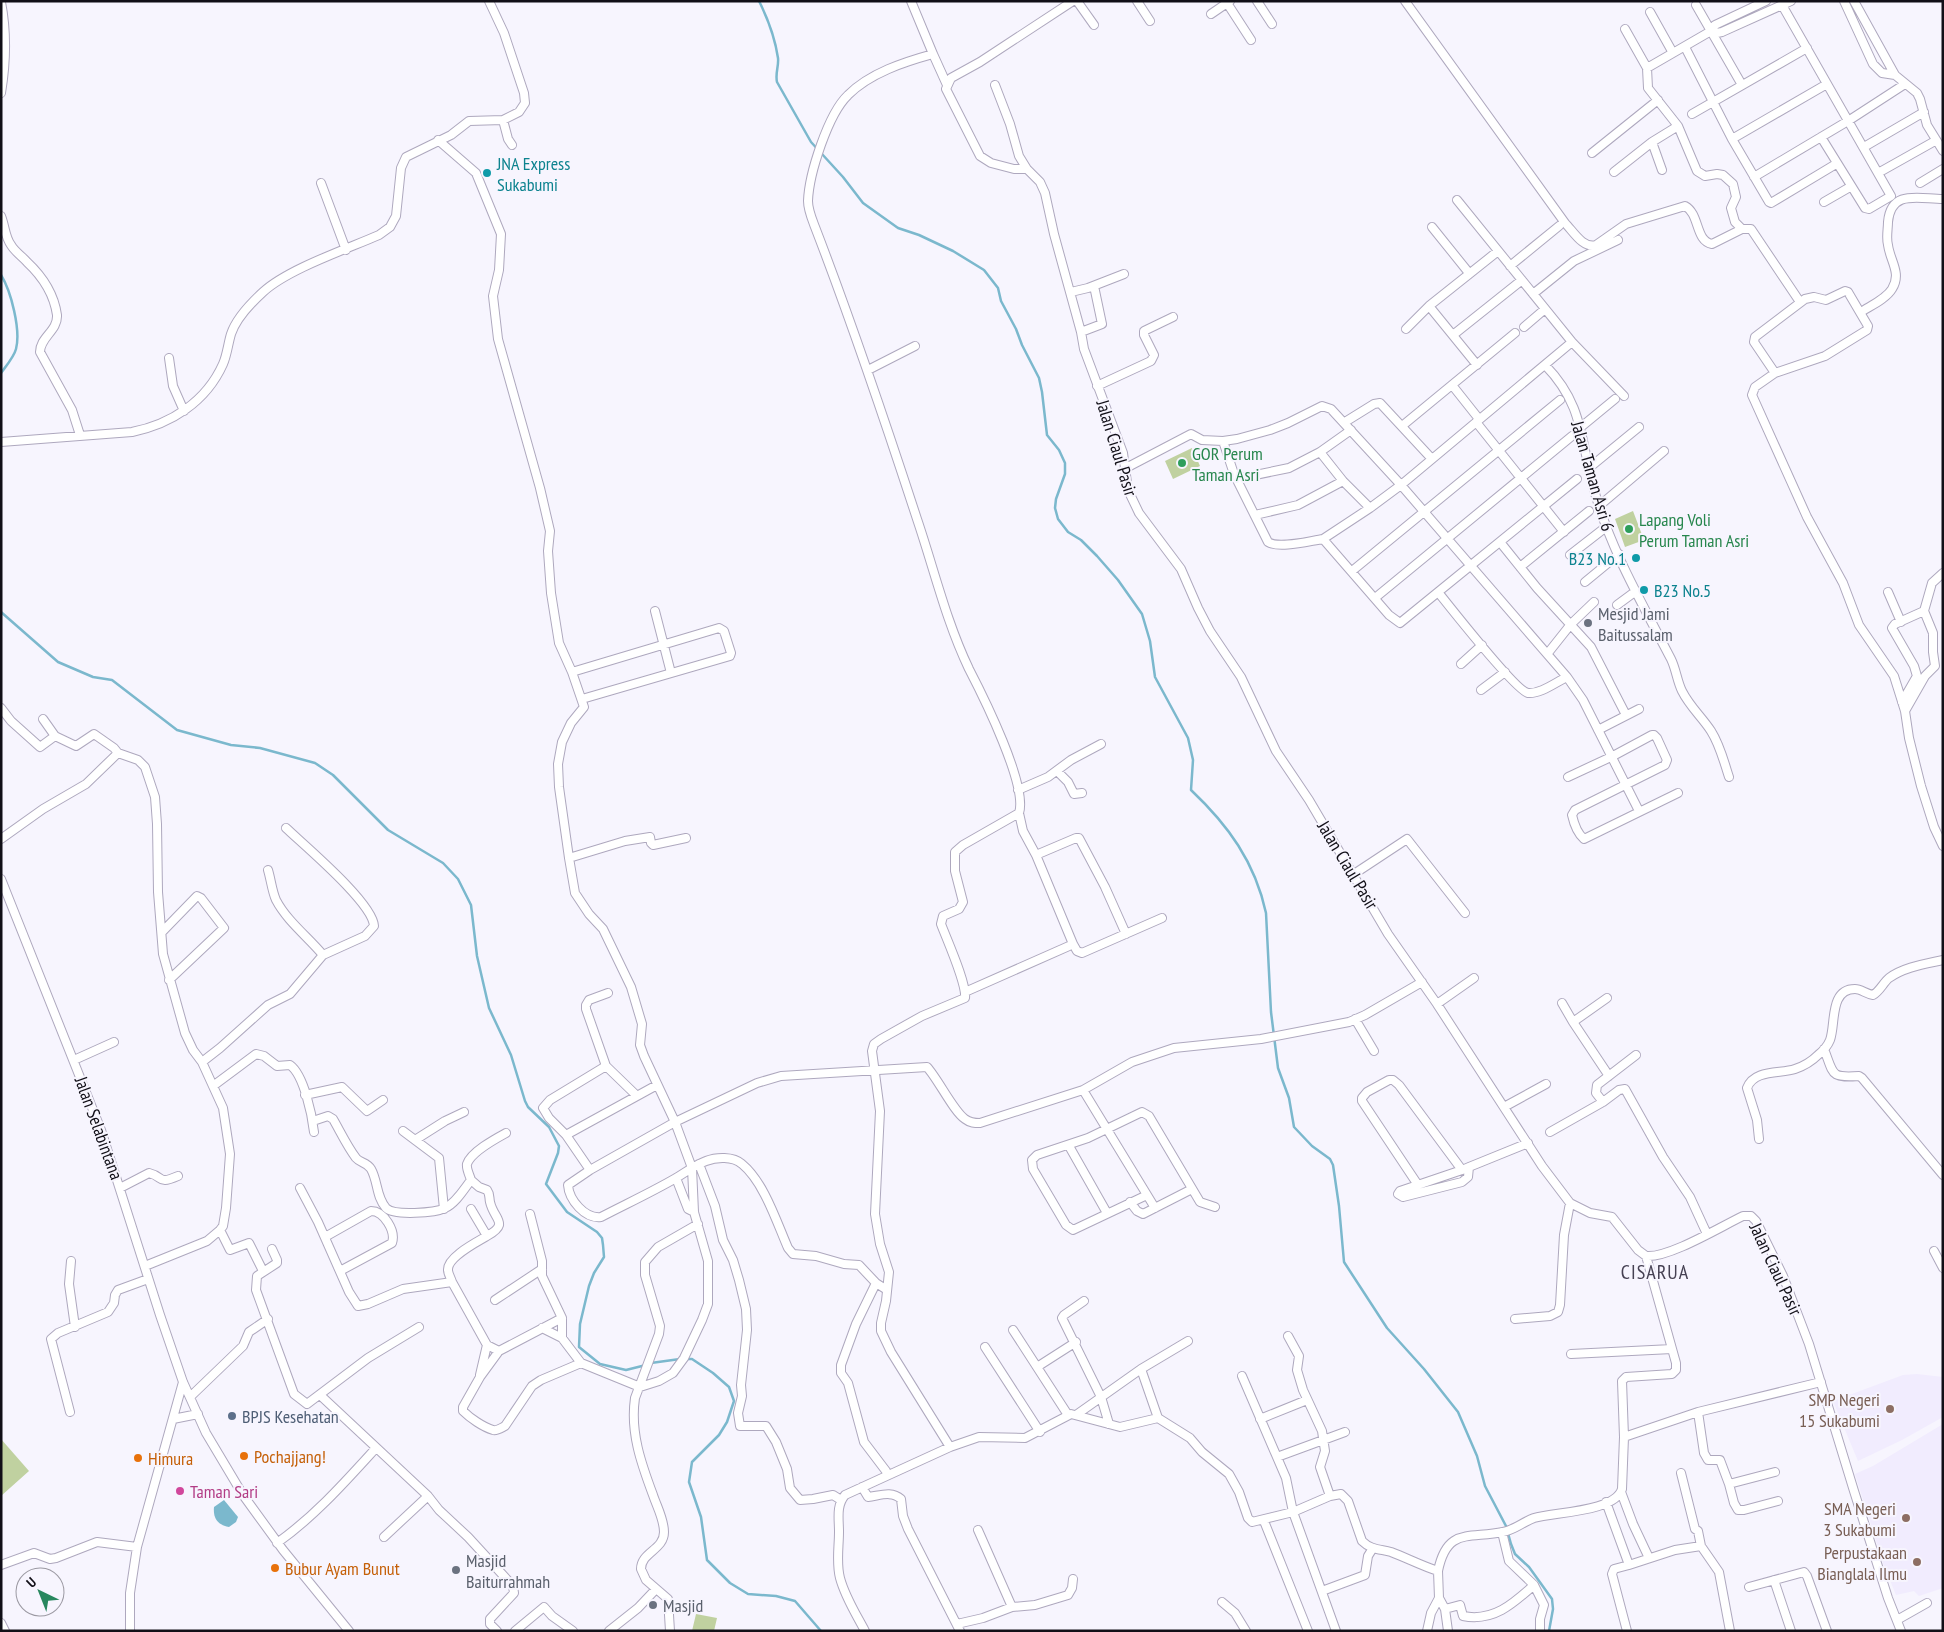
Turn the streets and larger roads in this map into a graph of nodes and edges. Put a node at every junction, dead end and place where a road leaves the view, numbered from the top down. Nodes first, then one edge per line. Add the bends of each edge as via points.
1 (489, 1) edge
2 (911, 1) edge
3 (1075, 1) edge
4 (1137, 1) edge
5 (1257, 1) edge
6 (1405, 1) edge
7 (1766, 1) edge
8 (1791, 1) edge
9 (1850, 1) edge
10 (1, 2) edge
11 (1229, 2) edge
12 (1696, 5) dead end
13 (1782, 5) junction
14 (1650, 12) dead end
15 (1211, 14) dead end
16 (1150, 21) dead end
17 (1272, 24) dead end
18 (1094, 25) dead end
19 (1625, 29) dead end
20 (1711, 31) junction
21 (1251, 40) dead end
22 (1685, 47) junction
23 (1806, 48) junction
24 (1673, 53) junction
25 (933, 54) junction
26 (1648, 70) junction
27 (1895, 75) junction
28 (1827, 84) junction
29 (1905, 84) junction
30 (947, 85) junction
31 (995, 85) dead end
32 (1742, 85) junction
33 (1, 93) edge
34 (1658, 100) junction
35 (1713, 102) junction
36 (1924, 112) junction
37 (1692, 114) dead end
38 (503, 120) junction
39 (1848, 121) junction
40 (1678, 126) junction
41 (1821, 137) junction
42 (1732, 139) junction
43 (438, 140) junction
44 (1935, 140) junction
45 (1652, 142) junction
46 (512, 145) dead end
47 (1864, 147) junction
48 (1943, 151) edge
49 (1592, 153) dead end
50 (1836, 164) junction
51 (1027, 169) junction
52 (1943, 169) edge
53 (1662, 170) dead end
54 (1614, 172) dead end
55 (1878, 173) junction
56 (1754, 177) junction
57 (321, 183) dead end
58 (1920, 183) dead end
59 (1850, 187) junction
60 (1943, 199) edge
61 (1457, 200) dead end
62 (1824, 202) dead end
63 (1, 216) edge
64 (1559, 226) dead end
65 (1432, 227) dead end
66 (1742, 229) junction
67 (1618, 240) dead end
68 (346, 250) junction
69 (1498, 251) junction
70 (1510, 266) junction
71 (1470, 273) junction
72 (1124, 274) dead end
73 (1522, 280) junction
74 (1094, 286) junction
75 (1071, 292) junction
76 (1533, 294) junction
77 (1800, 302) junction
78 (1429, 306) junction
79 (1545, 309) junction
80 (1861, 312) junction
81 (1172, 317) dead end
82 (1524, 327) dead end
83 (1406, 329) dead end
84 (1081, 332) junction
85 (1514, 334) dead end
86 (1453, 336) junction
87 (1572, 342) junction
88 (915, 346) dead end
89 (169, 358) dead end
90 (1545, 364) junction
91 (1477, 365) junction
92 (868, 370) junction
93 (1775, 373) junction
94 (1452, 385) junction
95 (1098, 386) junction
96 (1624, 396) dead end
97 (1615, 399) dead end
98 (1560, 400) dead end
99 (184, 411) junction
100 (1477, 421) junction
101 (1345, 422) junction
102 (1402, 426) junction
103 (1581, 427) junction
104 (1639, 427) dead end
105 (1351, 430) junction
106 (80, 435) junction
107 (1572, 436) dead end
108 (1223, 441) junction
109 (1, 442) edge
110 (1499, 451) junction
111 (1664, 451) dead end
112 (1320, 452) junction
113 (1432, 459) junction
114 (1589, 468) junction
115 (1124, 469) junction
116 (1521, 478) junction
117 (1236, 479) junction
118 (1577, 479) dead end
119 (1343, 481) junction
120 (1401, 485) junction
121 (1543, 506) junction
122 (1599, 506) junction
123 (1370, 508) junction
124 (1589, 511) dead end
125 (1423, 512) junction
126 (1255, 516) junction
127 (1606, 528) junction
128 (1564, 532) junction
129 (1323, 539) junction
130 (1447, 539) junction
131 (1500, 542) junction
132 (1619, 554) junction
133 (1570, 555) dead end
134 (1471, 565) junction
135 (1520, 567) junction
136 (1352, 571) junction
137 (1943, 572) edge
138 (1585, 582) dead end
139 (1636, 591) junction
140 (1438, 592) junction
141 (1888, 592) dead end
142 (1375, 598) junction
143 (1594, 602) dead end
144 (1617, 606) dead end
145 (656, 611) dead end
146 (1924, 611) junction
147 (1901, 622) junction
148 (1572, 624) junction
149 (1482, 645) junction
150 (664, 646) junction
151 (1548, 653) junction
152 (1461, 664) dead end
153 (1939, 666) edge
154 (572, 672) junction
155 (1505, 672) junction
156 (671, 673) junction
157 (1921, 676) junction
158 (1567, 677) junction
159 (1481, 690) dead end
160 (582, 699) junction
161 (1902, 702) junction
162 (1, 708) edge
163 (1639, 709) dead end
164 (1904, 711) junction
165 (1626, 715) junction
166 (43, 719) dead end
167 (1598, 730) junction
168 (55, 736) junction
169 (1101, 744) dead end
170 (118, 753) junction
171 (1613, 756) junction
172 (1058, 771) junction
173 (1568, 777) dead end
174 (1729, 777) dead end
175 (1626, 784) junction
176 (1018, 790) junction
177 (1678, 793) dead end
178 (1082, 794) dead end
179 (1639, 811) junction
180 (1019, 813) junction
181 (286, 828) dead end
182 (686, 838) dead end
183 (1, 839) edge
184 (1943, 846) edge
185 (1036, 855) junction
186 (569, 858) junction
187 (268, 870) dead end
188 (1354, 874) junction
189 (1, 879) edge
190 (1465, 913) dead end
191 (1162, 918) dead end
192 (162, 932) junction
193 (1126, 934) junction
194 (1073, 944) junction
195 (323, 955) junction
196 (1943, 960) edge
197 (1474, 978) dead end
198 (169, 980) junction
199 (1422, 982) junction
200 (965, 992) junction
201 (608, 993) dead end
202 (1608, 998) dead end
203 (1562, 1003) dead end
204 (1436, 1004) junction
205 (1354, 1019) junction
206 (1573, 1022) junction
207 (114, 1042) dead end
208 (1824, 1049) junction
209 (1374, 1051) dead end
210 (1636, 1055) dead end
211 (74, 1060) junction
212 (202, 1062) junction
213 (606, 1066) junction
214 (874, 1071) junction
215 (1609, 1076) junction
216 (1546, 1084) dead end
217 (657, 1085) junction
218 (213, 1086) junction
219 (1083, 1090) junction
220 (305, 1095) junction
221 (636, 1096) junction
222 (383, 1100) dead end
223 (1603, 1102) junction
224 (1504, 1107) junction
225 (464, 1112) dead end
226 (313, 1121) junction
227 (675, 1122) junction
228 (1108, 1129) junction
229 (403, 1131) dead end
230 (314, 1132) dead end
231 (1550, 1132) dead end
232 (506, 1133) dead end
233 (566, 1135) junction
234 (1759, 1139) dead end
235 (415, 1140) junction
236 (1528, 1143) junction
237 (1069, 1146) junction
238 (695, 1166) junction
239 (1465, 1168) junction
240 (590, 1170) junction
241 (1943, 1175) edge
242 (178, 1176) dead end
243 (676, 1178) junction
244 (472, 1180) junction
245 (1418, 1185) junction
246 (120, 1188) junction
247 (300, 1188) dead end
248 (1192, 1188) junction
249 (1147, 1195) junction
250 (1130, 1202) junction
251 (1570, 1203) junction
252 (1215, 1207) dead end
253 (1155, 1208) junction
254 (444, 1209) junction
255 (471, 1209) dead end
256 (694, 1212) junction
257 (1107, 1213) junction
258 (530, 1214) dead end
259 (698, 1224) junction
260 (220, 1230) junction
261 (1706, 1234) junction
262 (487, 1236) junction
263 (325, 1237) junction
264 (272, 1249) dead end
265 (1934, 1251) dead end
266 (1646, 1256) junction
267 (70, 1261) dead end
268 (145, 1266) junction
269 (1943, 1268) edge
270 (542, 1269) junction
271 (264, 1270) junction
272 (340, 1271) junction
273 (148, 1279) junction
274 (452, 1282) junction
275 (876, 1283) junction
276 (887, 1290) junction
277 (494, 1300) dead end
278 (1084, 1301) dead end
279 (562, 1318) junction
280 (268, 1319) junction
281 (1515, 1319) dead end
282 (75, 1326) junction
283 (419, 1327) dead end
284 (542, 1328) junction
285 (1012, 1330) dead end
286 (1288, 1336) dead end
287 (562, 1338) junction
288 (1188, 1341) dead end
289 (1076, 1342) junction
290 (487, 1344) junction
291 (985, 1347) dead end
292 (1672, 1349) junction
293 (499, 1351) junction
294 (1571, 1354) dead end
295 (581, 1363) junction
296 (1037, 1367) junction
297 (1141, 1369) junction
298 (1242, 1376) dead end
299 (480, 1377) junction
300 (183, 1382) junction
301 (1821, 1382) junction
302 (640, 1386) junction
303 (320, 1395) junction
304 (190, 1396) junction
305 (1101, 1397) junction
306 (1307, 1400) junction
307 (70, 1412) dead end
308 (1698, 1412) junction
309 (198, 1414) junction
310 (1072, 1415) junction
311 (1158, 1418) junction
312 (1260, 1419) junction
313 (173, 1420) junction
314 (1109, 1424) junction
315 (1040, 1432) junction
316 (1345, 1432) dead end
317 (1624, 1437) junction
318 (1324, 1439) junction
319 (950, 1447) junction
320 (376, 1448) junction
321 (1276, 1457) junction
322 (1775, 1472) dead end
323 (1681, 1473) dead end
324 (887, 1475) junction
325 (1729, 1484) junction
326 (862, 1487) junction
327 (1621, 1492) junction
328 (428, 1496) junction
329 (1330, 1496) junction
330 (841, 1500) junction
331 (1778, 1501) dead end
332 (1606, 1502) junction
333 (1293, 1512) junction
334 (1264, 1521) junction
335 (978, 1530) dead end
336 (1502, 1532) junction
337 (384, 1537) dead end
338 (278, 1543) junction
339 (1701, 1546) junction
340 (137, 1547) junction
341 (1373, 1548) junction
342 (1649, 1558) junction
343 (1, 1565) edge
344 (1629, 1565) junction
345 (1438, 1571) junction
346 (1073, 1579) dead end
347 (1774, 1580) junction
348 (1534, 1585) junction
349 (1749, 1587) dead end
350 (656, 1589) junction
351 (1322, 1591) junction
352 (1439, 1598) junction
353 (1222, 1602) dead end
354 (1927, 1602) dead end
355 (1012, 1608) junction
356 (1445, 1609) junction
357 (1897, 1620) junction
358 (1, 1623) edge
359 (958, 1628) edge
360 (347, 1630) edge
361 (5, 1631) edge
362 (130, 1631) edge
363 (497, 1631) edge
364 (514, 1631) edge
365 (573, 1631) edge
366 (609, 1631) edge
367 (670, 1631) edge
368 (865, 1631) edge
369 (1246, 1631) edge
370 (1308, 1631) edge
371 (1336, 1631) edge
372 (1427, 1631) edge
373 (1448, 1631) edge
374 (1540, 1631) edge
375 (1627, 1631) edge
376 (1730, 1631) edge
377 (1791, 1631) edge
378 (1827, 1631) edge
379 (1901, 1631) edge

1 - 38 street via 504,33 525,96 522,109
2 - 25 street
3 - 18 street
3 - 30 street via 951,78
4 - 16 street
5 - 17 street
6 - 66 street via 1565,223 1586,245 1596,245 1626,224 1685,206 1709,244
7 - 20 street via 1715,25
8 - 13 street
9 - 27 street
9 - 27 street via 1873,64 1882,73
10 - 33 street via 5,39
11 - 15 street
11 - 21 street
12 - 20 street
13 - 20 street via 1722,32
13 - 23 street
14 - 24 street
19 - 26 street
20 - 22 street
20 - 32 street
22 - 24 street
22 - 35 street
23 - 28 street
23 - 32 street
24 - 26 street
25 - 30 street
25 - 92 street via 897,66 866,81 847,95 825,135 810,189 810,213
26 - 34 street via 1648,88
27 - 29 street
28 - 39 street
28 - 42 street
29 - 36 street via 1917,93
29 - 39 street
30 - 51 street via 980,156 991,164
31 - 51 street, Jalan Ciaul Pasir via 1019,156
32 - 35 street
34 - 40 street
34 - 49 street
35 - 37 street
35 - 42 street
36 - 44 street
36 - 47 street
38 - 43 street via 469,121 451,135
38 - 46 street
39 - 41 street
39 - 47 street
40 - 45 street
40 - 66 street via 1699,174 1723,175 1732,184 1736,197 1731,208 1735,222
41 - 50 street
41 - 56 street
42 - 56 street
43 - 68 street via 410,153 402,163 396,212 390,227
43 - 154 street via 476,173 501,234 499,270 493,296 498,339 550,531 551,593 559,643
44 - 48 street
44 - 55 street
45 - 53 street
45 - 54 street
47 - 55 street
50 - 56 street via 1771,203
50 - 59 street
51 - 75 street, Jalan Ciaul Pasir via 1040,182 1045,193
52 - 58 street
55 - 59 street via 1891,196 1869,209 1862,206
57 - 68 street
59 - 62 street
60 - 80 street via 1905,199 1892,206 1887,238 1896,273 1894,284 1889,293
61 - 69 street
63 - 106 street via 12,248 47,285 57,315 55,326 42,343 40,352 72,410
64 - 70 street
65 - 71 street
66 - 77 street via 1751,229
67 - 76 street via 1574,260
68 - 99 street via 289,275 264,292 234,327 224,362 212,382
69 - 70 street
69 - 71 street
70 - 73 street
71 - 78 street
72 - 74 street
73 - 76 street
73 - 86 street
74 - 75 street
74 - 84 street via 1102,323
75 - 84 street, Jalan Ciaul Pasir
76 - 79 street
77 - 80 street via 1814,297 1826,300 1845,291
77 - 93 street via 1754,338
78 - 83 street
78 - 86 street
79 - 82 street
79 - 87 street
80 - 93 street via 1868,326 1866,331 1825,356
81 - 95 street via 1144,330 1154,355 1151,361
84 - 95 street, Jalan Ciaul Pasir
85 - 91 street
86 - 91 street
87 - 90 street
87 - 96 street
88 - 92 street
89 - 99 street via 173,386
90 - 100 street
90 - 103 street, Jalan Taman Asri 6 via 1569,395
91 - 94 street
92 - 176 street via 959,646 989,708
93 - 161 street via 1754,386 1752,398 1807,517 1843,583 1859,625 1891,669
94 - 100 street
94 - 102 street
95 - 115 street, Jalan Ciaul Pasir via 1123,453
97 - 103 street
98 - 110 street
99 - 106 street via 152,428
100 - 110 street
100 - 113 street
101 - 102 street via 1380,402
101 - 105 street
101 - 108 street via 1331,409 1322,406 1270,430
102 - 113 street
103 - 114 street, Jalan Taman Asri 6
104 - 114 street
105 - 112 street
105 - 120 street
106 - 109 street
107 - 116 street
108 - 115 street via 1202,440 1191,434
108 - 117 street
110 - 116 street
110 - 125 street
111 - 122 street
112 - 117 street via 1289,468
112 - 119 street
113 - 120 street
114 - 122 street, Jalan Taman Asri 6
115 - 188 street, Jalan Ciaul Pasir via 1128,490 1139,513 1181,569 1210,631 1234,665 1273,746
116 - 121 street
116 - 130 street
117 - 126 street
118 - 121 street
119 - 123 street
119 - 126 street via 1298,505
120 - 123 street
120 - 125 street
121 - 128 street
121 - 131 street
122 - 127 street, Jalan Taman Asri 6
123 - 129 street
124 - 128 street
125 - 130 street
125 - 136 street
126 - 129 street via 1272,544
127 - 132 street, Jalan Taman Asri 6
127 - 133 street
128 - 135 street
129 - 136 street
130 - 134 street
130 - 142 street
131 - 134 street
131 - 135 street
132 - 138 street
132 - 139 street, Jalan Taman Asri 6
134 - 140 street
134 - 151 street
135 - 148 street
136 - 142 street
137 - 146 street via 1932,583
139 - 144 street
139 - 174 street, Jalan Taman Asri 6 via 1672,662 1682,691 1711,732
140 - 142 street via 1400,623
140 - 149 street
141 - 147 street
143 - 148 street
145 - 150 street
146 - 147 street
146 - 153 street via 1933,632 1933,652
147 - 157 street via 1893,626 1893,632
148 - 151 street
148 - 165 street via 1598,659
149 - 152 street
149 - 155 street
150 - 154 street
150 - 156 street
150 - 156 street via 721,628 730,650 727,657
151 - 158 street
153 - 157 street
154 - 160 street
155 - 158 street via 1527,693
155 - 159 street
156 - 160 street
157 - 161 street
157 - 164 street
158 - 167 street
160 - 186 street via 584,707 562,742 558,764
161 - 164 street
162 - 168 street via 39,747
163 - 165 street
164 - 184 street via 1921,786
165 - 167 street
166 - 168 street
167 - 171 street
168 - 170 street via 76,746 94,734
169 - 172 street
170 - 183 street via 86,784
170 - 192 street via 138,760 145,767 155,797
171 - 173 street
171 - 175 street
171 - 175 street via 1654,735 1666,757 1668,762 1665,765
172 - 176 street
172 - 178 street via 1074,794
175 - 179 street
175 - 179 street via 1575,810 1572,815 1577,830 1584,840 1588,839
176 - 180 street
177 - 179 street
180 - 185 street via 1023,831
180 - 200 street via 955,852 962,905 946,914 941,924
181 - 195 street via 356,896 373,920 374,926 366,936
182 - 186 street via 653,845 650,837 635,839
185 - 193 street via 1079,838
185 - 194 street
186 - 217 street via 575,893 603,929 631,987 642,1024 640,1045
187 - 195 street via 276,900 294,925
188 - 190 street via 1407,839
188 - 199 street, Jalan Ciaul Pasir via 1388,934
189 - 211 street, Jalan Selabintana
191 - 193 street
192 - 198 street
192 - 198 street via 197,896 224,928
193 - 194 street via 1082,954
194 - 200 street
195 - 212 street via 290,994 262,1010
196 - 208 street via 1895,974 1873,995 1859,989 1845,992 1835,1006 1830,1042
197 - 204 street
198 - 212 street via 184,1033
199 - 204 street, Jalan Ciaul Pasir
199 - 205 street
200 - 214 street via 961,1001 922,1016 874,1044
201 - 213 street via 588,1000 586,1005
202 - 206 street
203 - 206 street
204 - 224 street, Jalan Ciaul Pasir
205 - 209 street
205 - 219 street via 1261,1039 1174,1048 1132,1062
206 - 215 street
207 - 211 street
208 - 234 street via 1796,1069 1766,1073 1748,1085
208 - 241 street via 1834,1072 1840,1077 1862,1078
210 - 215 street
211 - 246 street, Jalan Selabintana
212 - 218 street
213 - 221 street
213 - 233 street via 544,1106 544,1112
214 - 219 street via 927,1067 960,1116 972,1123 988,1122
214 - 227 street via 780,1076 757,1083
214 - 276 street via 880,1111 875,1214 889,1272
215 - 223 street via 1596,1087
216 - 224 street
217 - 221 street
217 - 227 street
218 - 220 street via 251,1057 260,1054 276,1066 293,1067
218 - 260 street via 223,1108 230,1154 228,1193
219 - 228 street
220 - 222 street via 342,1087 368,1111
220 - 226 street
221 - 233 street
223 - 231 street
223 - 261 street via 1619,1090 1626,1091 1690,1197
224 - 236 street, Jalan Ciaul Pasir
225 - 235 street
226 - 230 street
226 - 254 street via 328,1116 332,1119 357,1159 372,1170 379,1197 388,1210 399,1213
227 - 238 street
227 - 240 street
228 - 237 street
228 - 248 street via 1140,1112 1148,1116
228 - 249 street
229 - 235 street
232 - 244 street via 482,1147 468,1163
233 - 240 street
235 - 254 street via 439,1158
236 - 239 street
236 - 251 street, Jalan Ciaul Pasir
237 - 257 street
237 - 257 street via 1034,1156 1033,1169 1070,1230
238 - 243 street
238 - 256 street
238 - 275 street via 708,1160 726,1158 742,1164 766,1197 793,1254 859,1265
238 - 330 street via 715,1206 746,1309 742,1396 738,1413 740,1426 766,1426 787,1469 790,1488 800,1500 833,1495
239 - 245 street
239 - 245 street via 1468,1177 1462,1182 1403,1197 1398,1194
239 - 245 street via 1399,1085 1388,1080 1367,1092 1362,1101
240 - 243 street via 568,1185 577,1204 595,1218
242 - 246 street via 167,1181 149,1173
243 - 256 street via 688,1209
244 - 254 street
244 - 262 street via 489,1191 500,1226
246 - 268 street, Jalan Selabintana
247 - 263 street
248 - 252 street via 1200,1202
248 - 253 street
249 - 250 street
249 - 253 street
250 - 253 street via 1141,1214
250 - 257 street
251 - 266 street, Jalan Ciaul Pasir via 1590,1213 1612,1217
251 - 281 street via 1558,1312 1550,1316
255 - 262 street
256 - 259 street
258 - 270 street
259 - 302 street via 708,1261 708,1304 682,1361 673,1373
259 - 302 street via 658,1247 645,1262 645,1274 660,1326
260 - 268 street via 207,1241
260 - 271 street via 230,1250 249,1243
261 - 266 street, Jalan Ciaul Pasir via 1679,1247
261 - 301 street, Jalan Ciaul Pasir via 1743,1216 1751,1216 1756,1221 1810,1344
262 - 274 street via 449,1264
263 - 272 street
263 - 272 street via 371,1211 380,1213 389,1226 394,1238 392,1243
264 - 271 street via 278,1262
265 - 269 street
266 - 292 street
267 - 282 street via 69,1284
268 - 273 street, Jalan Selabintana
270 - 277 street
270 - 279 street via 544,1284
271 - 280 street via 257,1276 255,1285
272 - 274 street via 356,1304 361,1306 403,1289
273 - 282 street via 118,1290 108,1312
273 - 300 street, Jalan Selabintana
274 - 290 street
275 - 276 street
275 - 324 street via 856,1324 841,1373 848,1383 864,1442
276 - 319 street via 880,1323 883,1336
278 - 289 street via 1062,1318
279 - 284 street
279 - 287 street
280 - 303 street via 294,1394 307,1404
280 - 304 street via 249,1332 243,1346
282 - 307 street via 52,1339
283 - 303 street via 368,1358
284 - 287 street
284 - 293 street
285 - 296 street
286 - 306 street via 1299,1356 1297,1370
287 - 295 street
288 - 297 street
289 - 296 street
289 - 305 street
290 - 293 street
290 - 299 street
291 - 315 street
292 - 294 street
292 - 317 street via 1676,1366 1674,1374 1626,1377 1622,1381
293 - 299 street
295 - 299 street via 532,1386 498,1430 463,1411 464,1403
295 - 302 street
296 - 310 street
297 - 305 street
297 - 311 street
298 - 312 street
300 - 304 street, Jalan Selabintana
300 - 313 street
301 - 308 street
301 - 357 street, Jalan Ciaul Pasir
302 - 350 street via 634,1409 636,1442 664,1531 661,1544 644,1559 641,1569 646,1580
303 - 320 street
304 - 309 street, Jalan Selabintana
305 - 310 street
305 - 314 street
306 - 312 street
306 - 318 street
308 - 317 street
308 - 325 street via 1704,1453 1708,1460 1720,1460
309 - 313 street
309 - 338 street, Jalan Selabintana via 228,1470
310 - 314 street
310 - 315 street
311 - 314 street via 1120,1427
311 - 334 street via 1190,1438 1229,1474 1250,1520 1254,1523
312 - 321 street
313 - 340 street
315 - 319 street via 1025,1438 979,1437
316 - 318 street
317 - 327 street
318 - 321 street
318 - 329 street via 1325,1451 1320,1467
319 - 324 street
320 - 328 street
320 - 338 street via 324,1505
321 - 333 street via 1286,1478
322 - 325 street
323 - 339 street
324 - 326 street
325 - 331 street via 1738,1510
326 - 330 street
326 - 359 street via 868,1497 887,1494 901,1499 905,1522
327 - 332 street via 1616,1499
327 - 342 street
328 - 337 street
328 - 363 street via 515,1588 490,1618 490,1624
329 - 333 street
329 - 341 street via 1339,1494 1346,1497 1362,1542
330 - 368 street via 838,1510 840,1578
332 - 336 street via 1569,1513 1536,1517
332 - 344 street
333 - 334 street
333 - 351 street
334 - 370 street
335 - 355 street
336 - 345 street via 1472,1534 1458,1539 1444,1552
336 - 348 street via 1509,1561
338 - 360 street, Jalan Selabintana
339 - 342 street
339 - 376 street via 1719,1572
340 - 343 street via 97,1542 56,1558 34,1552
340 - 362 street via 130,1593
341 - 345 street
341 - 351 street via 1368,1556 1365,1575
342 - 344 street
344 - 375 street via 1614,1570 1612,1574
345 - 352 street
346 - 355 street via 1068,1595
347 - 349 street
347 - 377 street
347 - 378 street via 1801,1572 1806,1574
348 - 356 street via 1491,1616 1463,1616 1460,1606
348 - 374 street via 1544,1605
350 - 366 street
350 - 367 street via 668,1599
351 - 371 street
352 - 356 street
352 - 372 street
353 - 369 street
354 - 357 street
355 - 359 street
356 - 373 street
357 - 379 street, Jalan Ciaul Pasir
358 - 361 street
364 - 365 street via 544,1607

